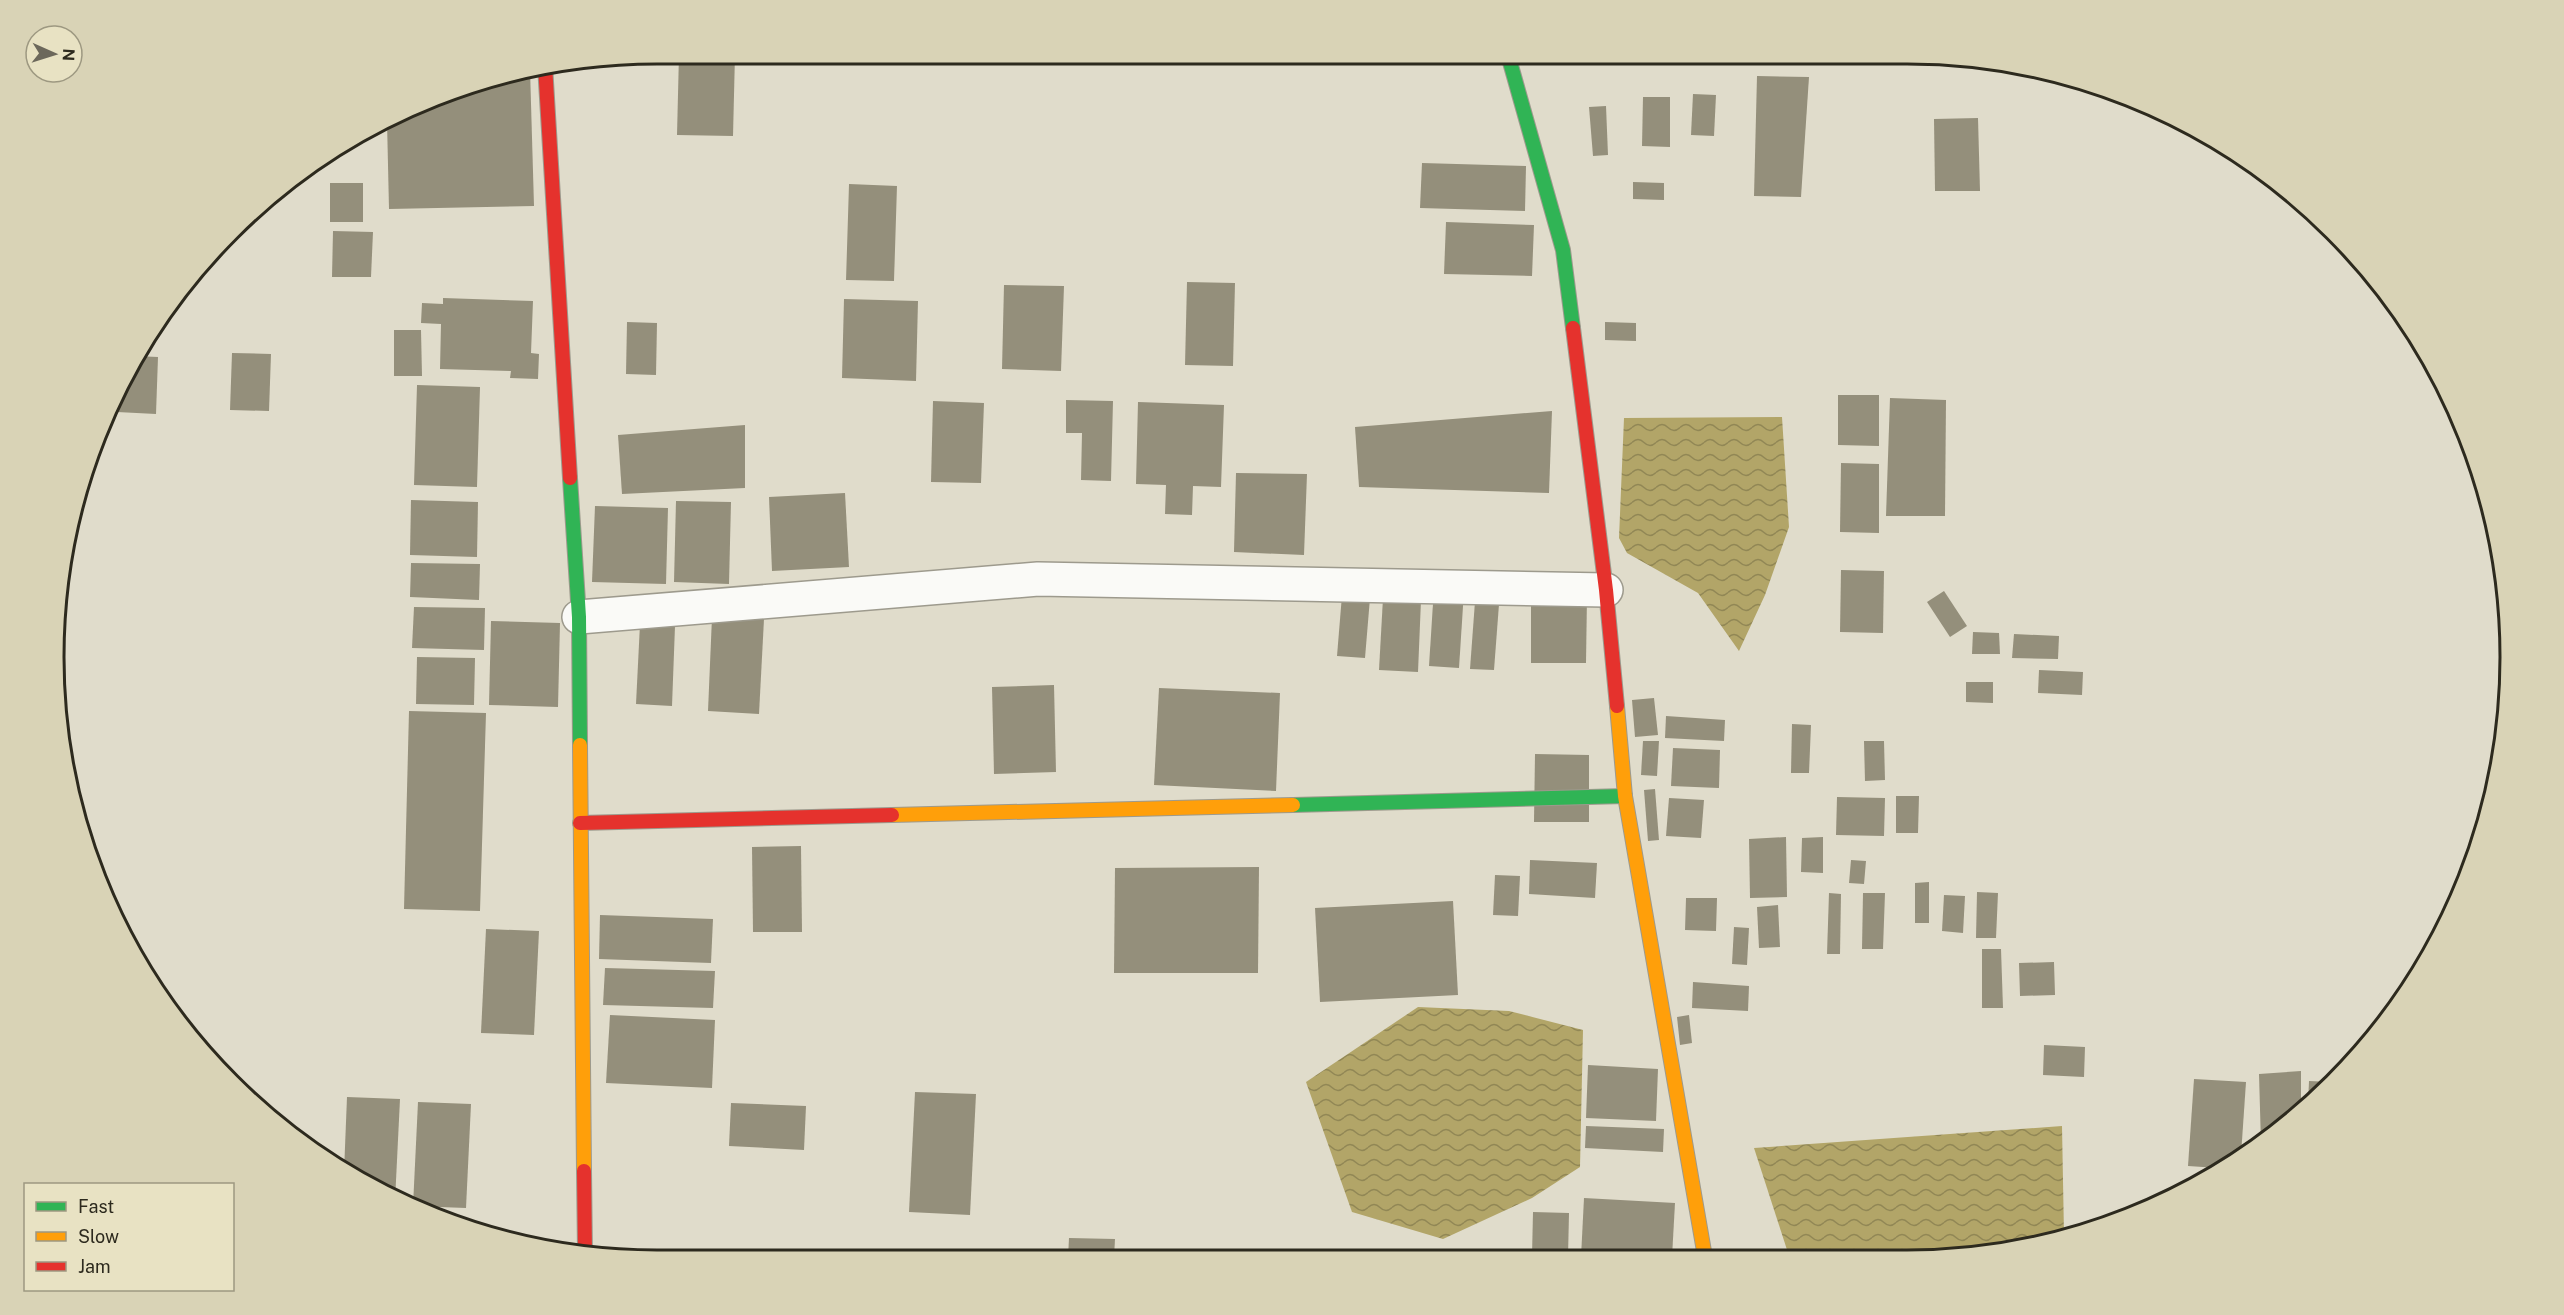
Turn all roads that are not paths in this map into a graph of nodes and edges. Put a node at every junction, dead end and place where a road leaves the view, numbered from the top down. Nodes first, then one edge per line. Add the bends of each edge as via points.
1 (1511, 65) edge
2 (546, 75) edge
3 (1606, 590) junction
4 (579, 617) junction
5 (1625, 796) junction
6 (580, 823) junction
7 (585, 1246) edge
8 (1704, 1250) edge

1 - 3 street via 1563,250
2 - 4 street
3 - 4 street via 1038,579
3 - 5 street
4 - 6 street
5 - 6 street
5 - 8 street
6 - 7 street

